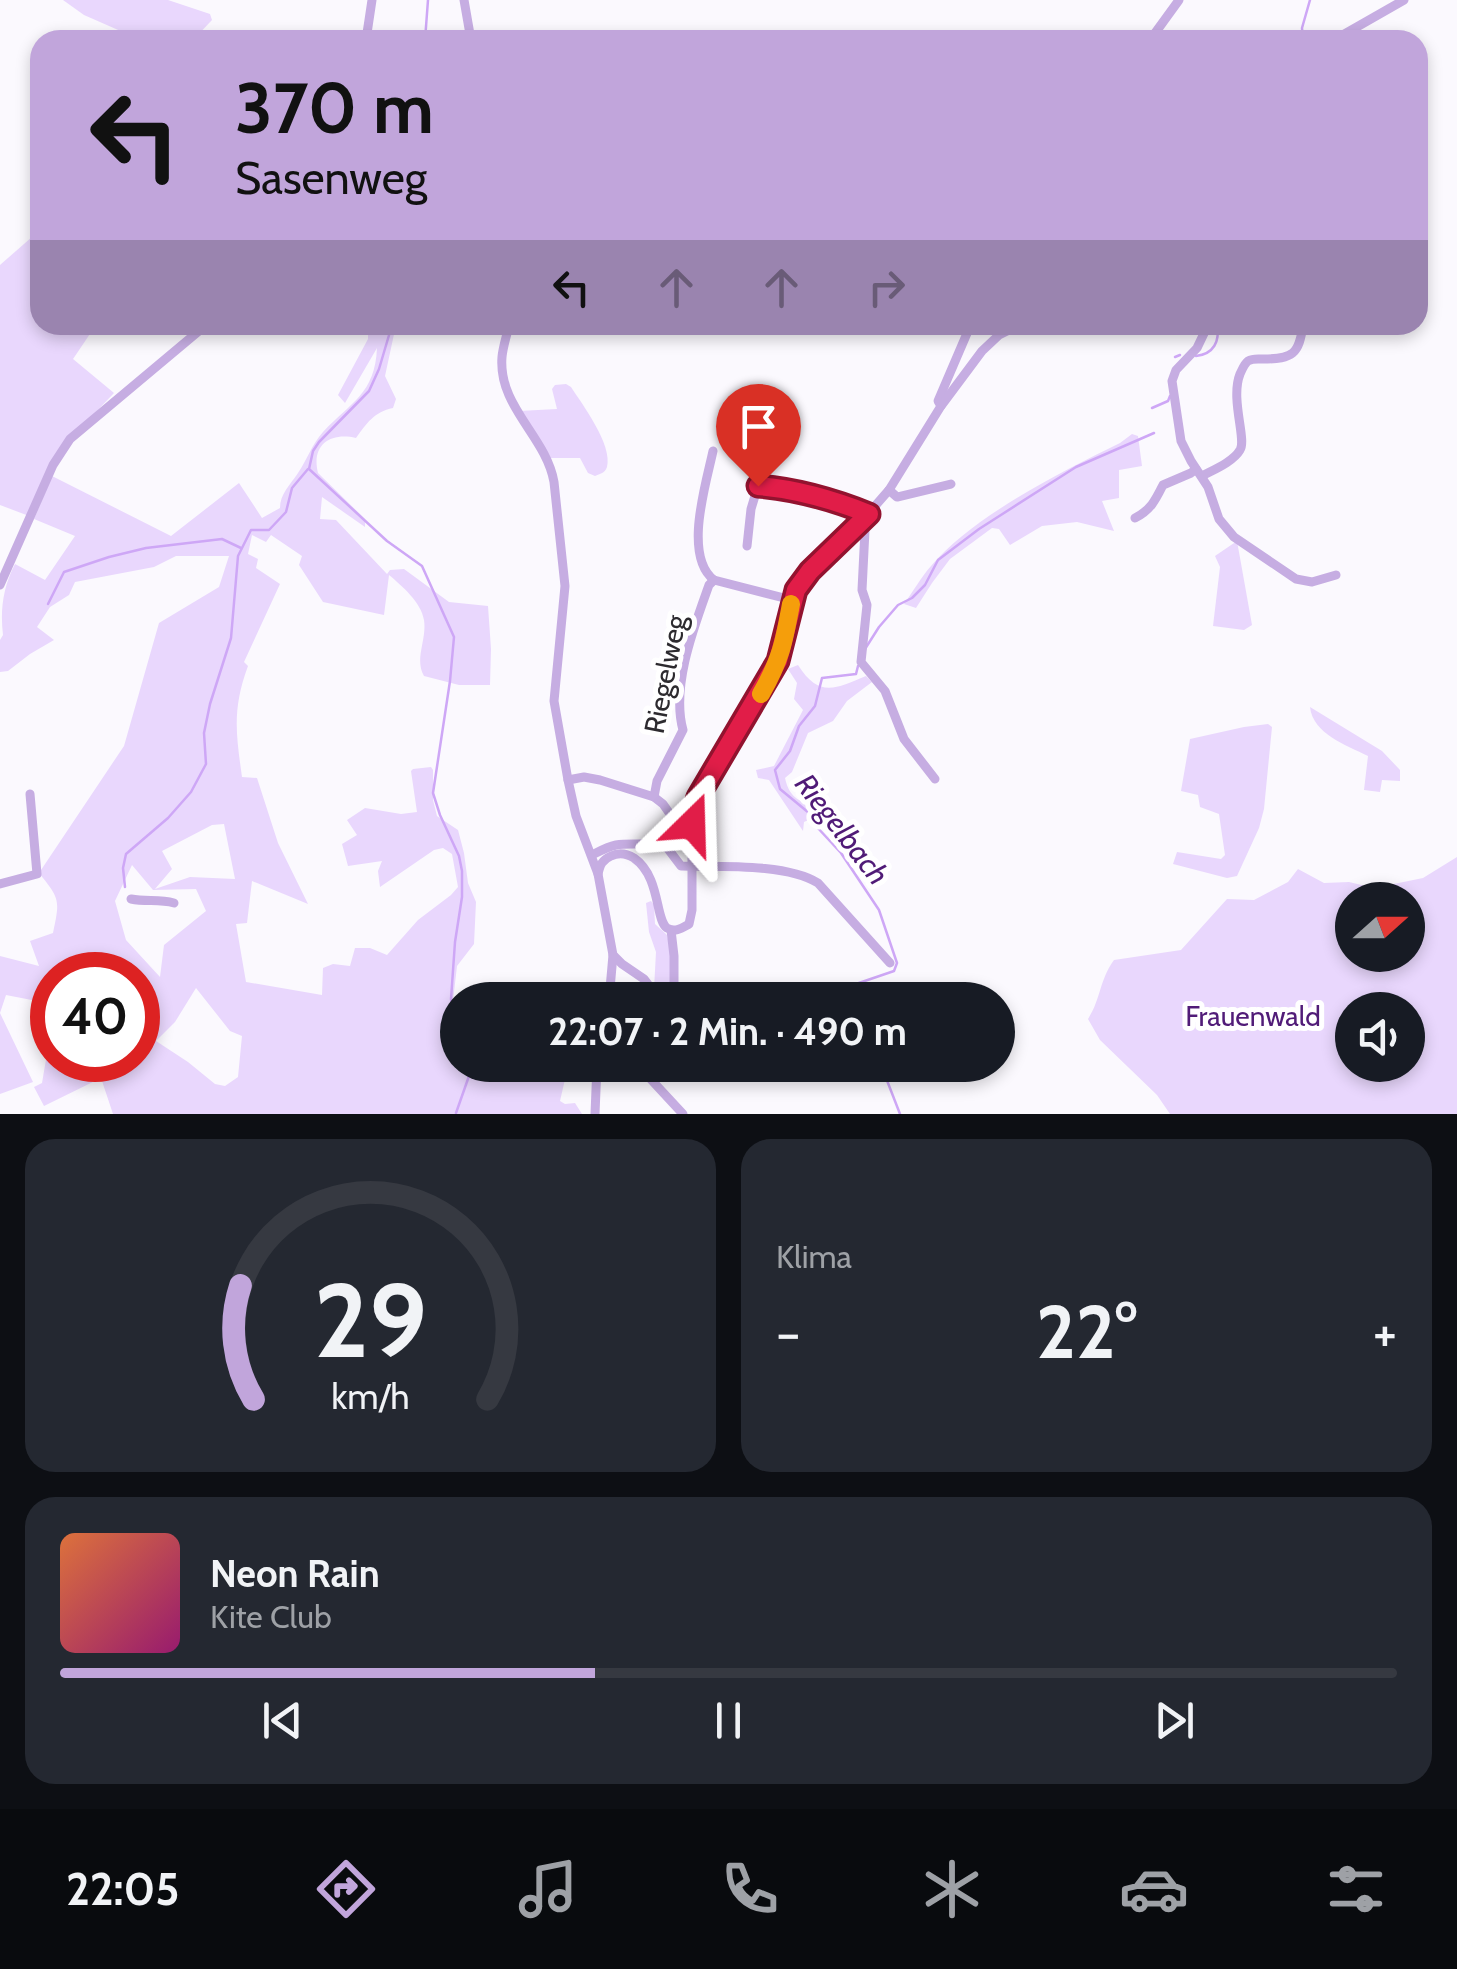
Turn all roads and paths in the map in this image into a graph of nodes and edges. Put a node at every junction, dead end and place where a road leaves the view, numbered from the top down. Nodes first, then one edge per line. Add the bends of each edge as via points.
1 (372, 0) edge
2 (464, 0) edge
3 (1179, 0) edge
4 (1404, 0) edge
5 (368, 30) edge
6 (469, 30) edge
7 (1157, 30) edge
8 (1352, 30) edge
9 (194, 335) edge
10 (508, 335) edge
11 (966, 335) edge
12 (998, 335) edge
13 (1203, 335) edge
14 (1302, 335) edge
15 (941, 406) junction
16 (713, 451) dead end
17 (1199, 473) junction
18 (951, 484) dead end
19 (889, 490) junction
20 (869, 514) junction
21 (1135, 518) dead end
22 (861, 522) junction
23 (748, 546) dead end
24 (1336, 575) dead end
25 (714, 580) junction
26 (0, 585) edge
27 (792, 600) junction
28 (935, 779) dead end
29 (568, 780) junction
30 (30, 794) dead end
31 (654, 797) junction
32 (677, 824) junction
33 (692, 824) junction
34 (662, 841) junction
35 (592, 855) junction
36 (692, 866) junction
37 (598, 874) junction
38 (0, 884) edge
39 (131, 899) dead end
40 (174, 903) dead end
41 (671, 930) junction
42 (613, 954) junction
43 (890, 963) dead end
44 (611, 982) edge
45 (646, 982) edge
46 (674, 982) edge
47 (595, 1082) edge
48 (654, 1082) edge
49 (581, 1086) dead end
50 (595, 1089) junction
51 (595, 1114) edge
52 (683, 1114) edge

1 - 5 street
2 - 6 street
3 - 7 street
4 - 8 street
9 - 26 street via 70,439
10 - 29 street via 506,388 554,482 566,586 554,701
11 - 15 street
12 - 15 street
13 - 17 street via 1172,381 1181,441
14 - 17 street via 1290,356 1247,361 1235,392 1241,449
15 - 19 street
16 - 25 street via 697,537 703,569
17 - 21 street via 1163,484
17 - 24 street via 1234,537 1301,581
18 - 19 street via 898,497
19 - 20 street
20 - 22 street
20 - 23 street via 758,486
22 - 27 street via 810,571
22 - 28 street via 867,605 861,662
25 - 27 street
25 - 31 street, Riegelweg via 690,636 680,688 683,730
27 - 33 street via 778,661 698,797
29 - 31 street via 584,776
29 - 35 street
30 - 38 street via 37,874
31 - 32 street
32 - 33 street
32 - 34 street
33 - 36 street
34 - 35 street via 620,844
34 - 36 street via 680,866
35 - 37 street
36 - 41 street via 692,918
36 - 43 street via 806,876
37 - 41 street via 610,856 624,853 637,860
37 - 42 street
39 - 40 street
41 - 46 street
42 - 44 street
42 - 45 street
47 - 50 street
48 - 52 street
49 - 50 street
50 - 51 street

